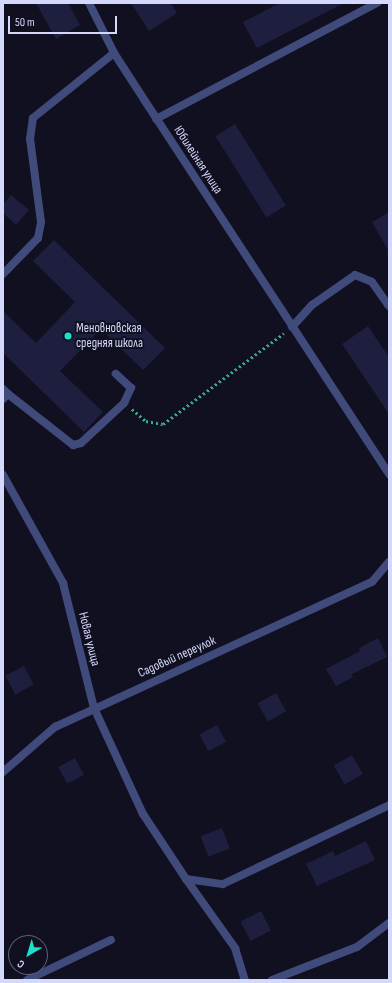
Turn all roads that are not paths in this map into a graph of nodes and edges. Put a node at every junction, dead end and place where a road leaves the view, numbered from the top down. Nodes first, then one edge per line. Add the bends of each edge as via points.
1 (89, 3) edge
2 (377, 3) edge
3 (114, 53) junction
4 (156, 119) junction
5 (3, 274) edge
6 (386, 294) edge
7 (389, 306) edge
8 (292, 327) junction
9 (116, 374) dead end
10 (5, 394) edge
11 (389, 474) edge
12 (3, 475) edge
13 (389, 562) edge
14 (94, 708) junction
15 (3, 772) edge
16 (389, 805) edge
17 (186, 878) junction
18 (389, 923) edge
19 (111, 940) dead end
20 (27, 980) edge
21 (245, 980) edge
22 (272, 980) edge

1 - 3 lane, Юбилейная улица
2 - 4 lane
3 - 4 lane, Юбилейная улица
3 - 5 lane via 34,118 30,139 41,222 38,238
4 - 8 lane, Юбилейная улица
6 - 7 lane
6 - 8 lane via 372,282 355,275 312,305
8 - 11 lane, Юбилейная улица
9 - 10 lane via 131,388 124,403 81,443 73,445
12 - 14 lane, Новая улица via 63,584
13 - 14 lane, Садовый переулок via 372,582
14 - 15 lane, Садовый переулок via 55,727
14 - 17 lane, Новая улица via 143,814
16 - 17 lane via 223,884
17 - 21 lane, Новая улица via 234,948
18 - 22 lane via 352,950
19 - 20 lane

